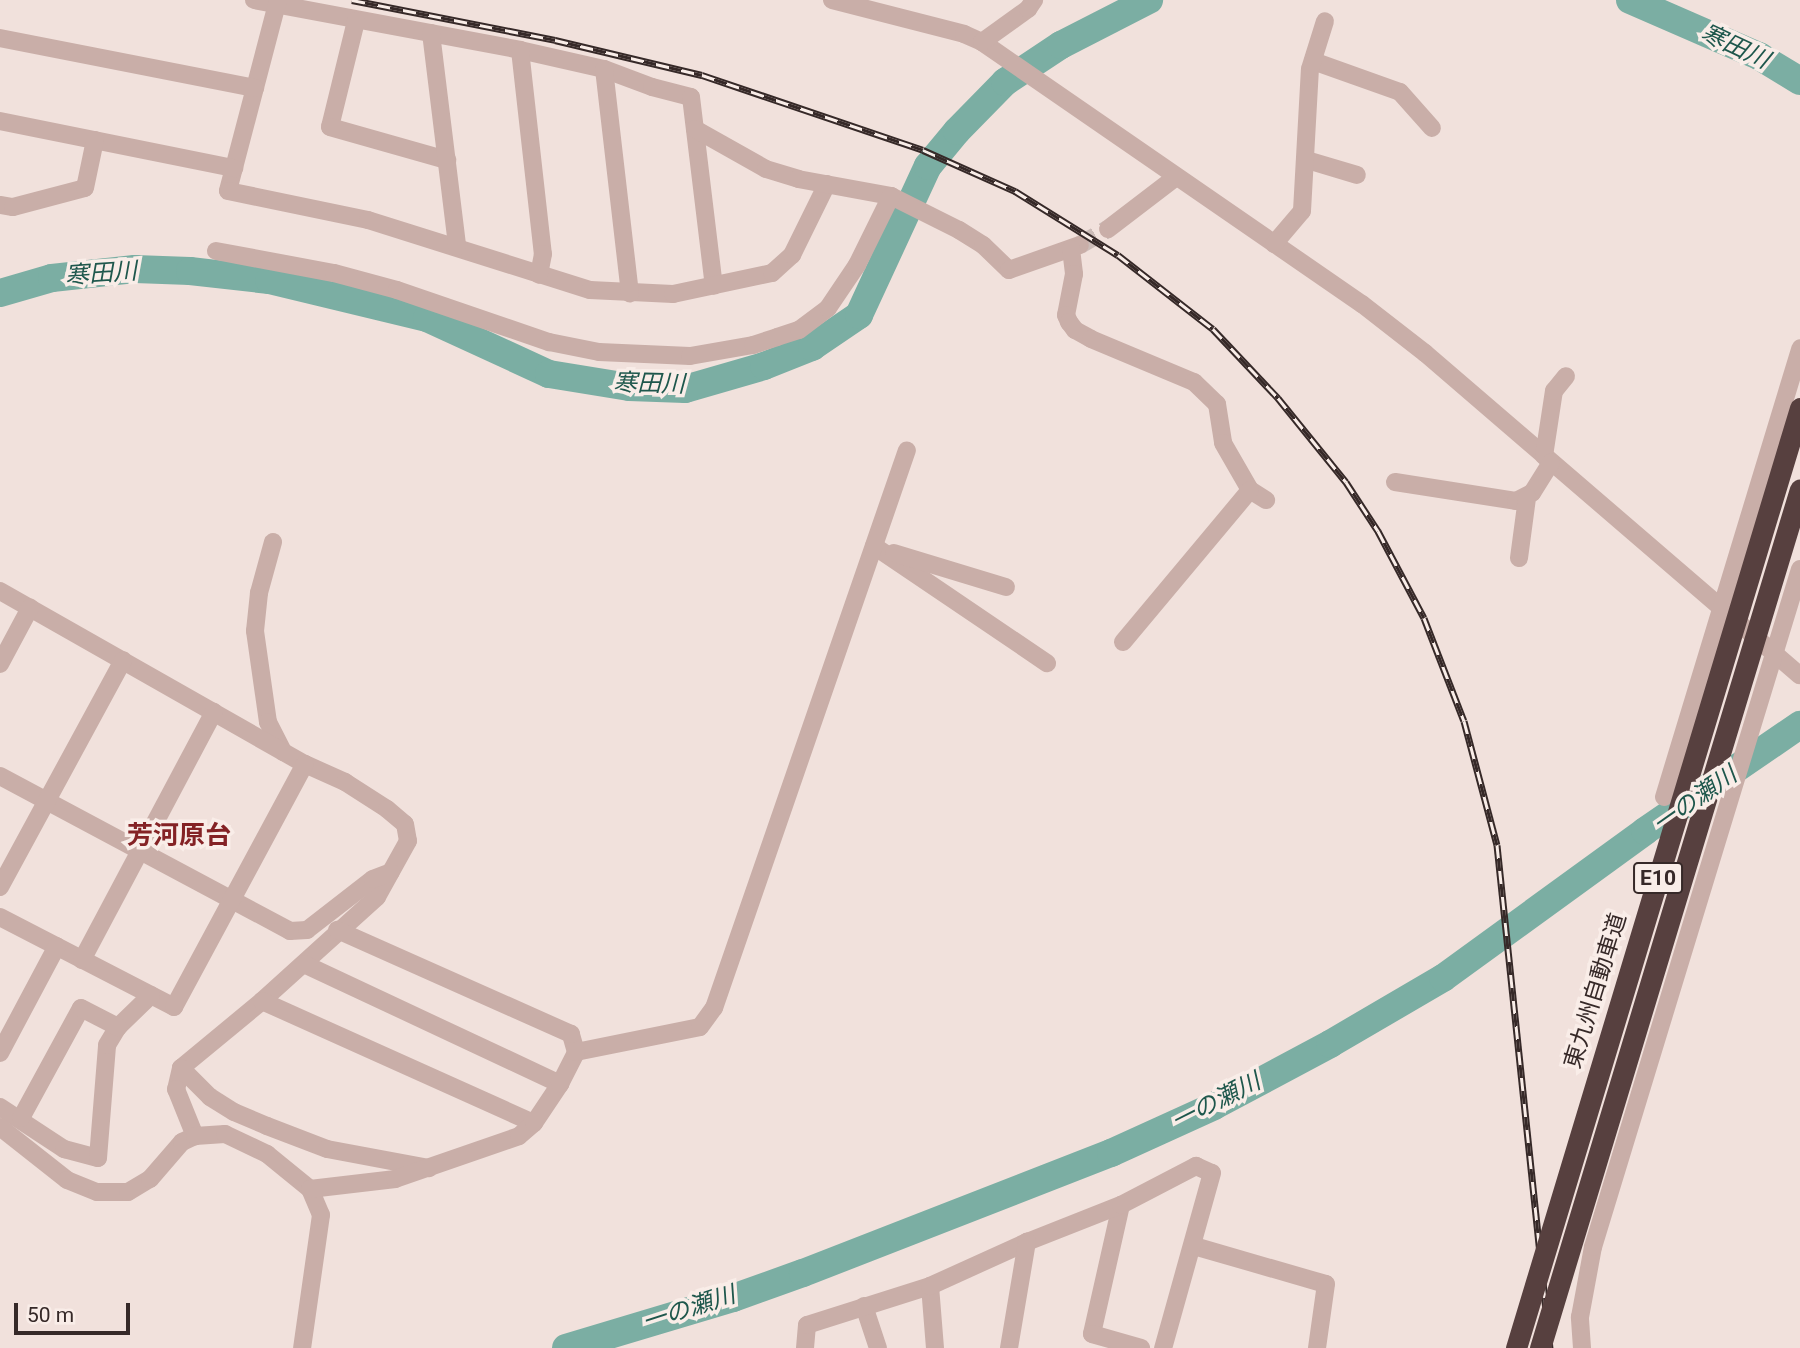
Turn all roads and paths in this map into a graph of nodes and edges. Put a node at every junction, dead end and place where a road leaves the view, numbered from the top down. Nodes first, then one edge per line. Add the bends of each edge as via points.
1 (254, 0) edge
2 (832, 0) edge
3 (1034, 0) edge
4 (277, 2) edge
5 (356, 21) junction
6 (1325, 21) dead end
7 (432, 33) junction
8 (0, 38) edge
9 (986, 45) junction
10 (520, 50) junction
11 (1312, 61) junction
12 (604, 69) junction
13 (255, 88) junction
14 (0, 121) edge
15 (1432, 128) dead end
16 (695, 129) junction
17 (95, 140) junction
18 (447, 160) junction
19 (1307, 160) junction
20 (234, 168) junction
21 (1357, 174) dead end
22 (1176, 177) junction
23 (827, 184) junction
24 (891, 196) junction
25 (0, 205) edge
26 (1108, 229) tunnel mouth
27 (1275, 244) junction
28 (457, 246) junction
29 (216, 251) dead end
30 (539, 275) junction
31 (714, 286) junction
32 (630, 294) junction
33 (1800, 348) edge
34 (1566, 376) dead end
35 (1800, 408) edge
36 (907, 450) dead end
37 (1548, 459) junction
38 (1395, 482) dead end
39 (1800, 489) edge
40 (1250, 490) junction
41 (1527, 498) junction
42 (1266, 500) dead end
43 (273, 542) dead end
44 (874, 547) junction
45 (1518, 558) dead end
46 (1800, 569) edge
47 (1006, 587) dead end
48 (0, 591) edge
49 (1721, 607) junction
50 (30, 608) junction
51 (1123, 642) dead end
52 (1774, 654) junction
53 (122, 660) junction
54 (1047, 663) dead end
55 (0, 664) edge
56 (1800, 675) edge
57 (214, 712) junction
58 (284, 752) junction
59 (305, 764) junction
60 (0, 776) edge
61 (1664, 797) dead end
62 (47, 801) junction
63 (140, 851) junction
64 (391, 872) junction
65 (0, 887) edge
66 (232, 900) junction
67 (0, 917) edge
68 (337, 930) junction
69 (57, 946) junction
70 (82, 960) junction
71 (304, 964) junction
72 (151, 995) junction
73 (262, 1001) junction
74 (118, 1027) junction
75 (576, 1052) junction
76 (0, 1053) edge
77 (181, 1068) junction
78 (560, 1084) junction
79 (0, 1107) edge
80 (21, 1118) junction
81 (534, 1123) junction
82 (0, 1127) edge
83 (195, 1136) junction
84 (429, 1168) junction
85 (310, 1189) junction
86 (1121, 1205) junction
87 (1027, 1242) junction
88 (1194, 1246) junction
89 (930, 1286) junction
90 (864, 1307) junction
91 (302, 1348) edge
92 (804, 1348) edge
93 (878, 1348) edge
94 (935, 1348) edge
95 (1009, 1348) edge
96 (1141, 1348) edge
97 (1163, 1348) edge
98 (1317, 1348) edge
99 (1516, 1348) edge
100 (1540, 1348) edge
101 (1582, 1348) edge

1 - 4 street
2 - 9 street via 964,34
3 - 9 street
4 - 5 street
4 - 13 street
5 - 7 street
5 - 18 street via 330,127
6 - 11 street
7 - 10 street
7 - 18 street
8 - 13 street
9 - 22 street
10 - 12 street
10 - 30 street via 543,254
11 - 15 street via 1400,92
11 - 19 street
12 - 16 street via 691,97
12 - 32 street
13 - 20 street
14 - 17 street
16 - 23 street via 766,169
16 - 31 street
17 - 20 street
17 - 25 street via 85,188 13,207
18 - 28 street
19 - 21 street
19 - 27 street via 1302,211
20 - 28 street via 228,191 368,220
22 - 26 street
22 - 27 street
23 - 24 street
23 - 31 street via 792,255 772,273
24 - 29 street via 857,265 828,309 799,330 690,356 599,352 549,342 397,290
24 - 40 street via 983,245 1009,271 1076,247 1066,314 1069,322 1091,340 1194,382 1217,404 1223,443
27 - 37 street via 1425,353
28 - 30 street
30 - 32 street via 590,290
31 - 32 street via 673,294
33 - 49 street
34 - 37 street via 1554,391
35 - 99 highway, 東九州自動車道 / E10, bridge
36 - 44 street
37 - 41 street
37 - 49 street
38 - 41 street via 1510,500
39 - 100 highway, E10, bridge
40 - 42 street
40 - 51 street
41 - 45 street
43 - 58 street via 259,593 256,631 268,722
44 - 47 street
44 - 54 street
44 - 75 street via 714,1008 700,1027
46 - 52 street
48 - 50 street
49 - 52 street
49 - 61 street
50 - 53 street
50 - 55 street
52 - 56 street
52 - 101 street via 1593,1247 1583,1288
53 - 57 street
53 - 62 street
57 - 58 street
57 - 63 street
58 - 59 street
59 - 64 street via 345,782 405,824 408,841
59 - 66 street
60 - 62 street
62 - 63 street
62 - 65 street
63 - 66 street
63 - 70 street
64 - 66 street via 373,878 307,930 290,931
64 - 68 street via 377,897
66 - 72 street via 174,1007
67 - 69 street
68 - 71 street
68 - 75 street via 571,1034
69 - 70 street
69 - 76 street
70 - 72 street
71 - 73 street
71 - 78 street
72 - 74 street
73 - 77 street
73 - 81 street
74 - 80 street via 81,1008
74 - 80 street via 104,1060 98,1158 64,1149
75 - 78 street
77 - 83 street via 176,1089
77 - 84 street via 210,1097 267,1126 327,1149
78 - 81 street
79 - 80 street
81 - 84 street via 519,1136
82 - 83 street via 67,1180 97,1192 128,1192 150,1179 182,1142
83 - 85 street via 225,1134 267,1154
84 - 85 street via 395,1180
85 - 91 street via 321,1214
86 - 87 street
86 - 88 street via 1196,1166 1212,1173
86 - 96 street via 1092,1335
87 - 89 street
87 - 95 street
88 - 97 street
88 - 98 street via 1325,1284
89 - 90 street
89 - 94 street
90 - 92 street via 807,1325
90 - 93 street

